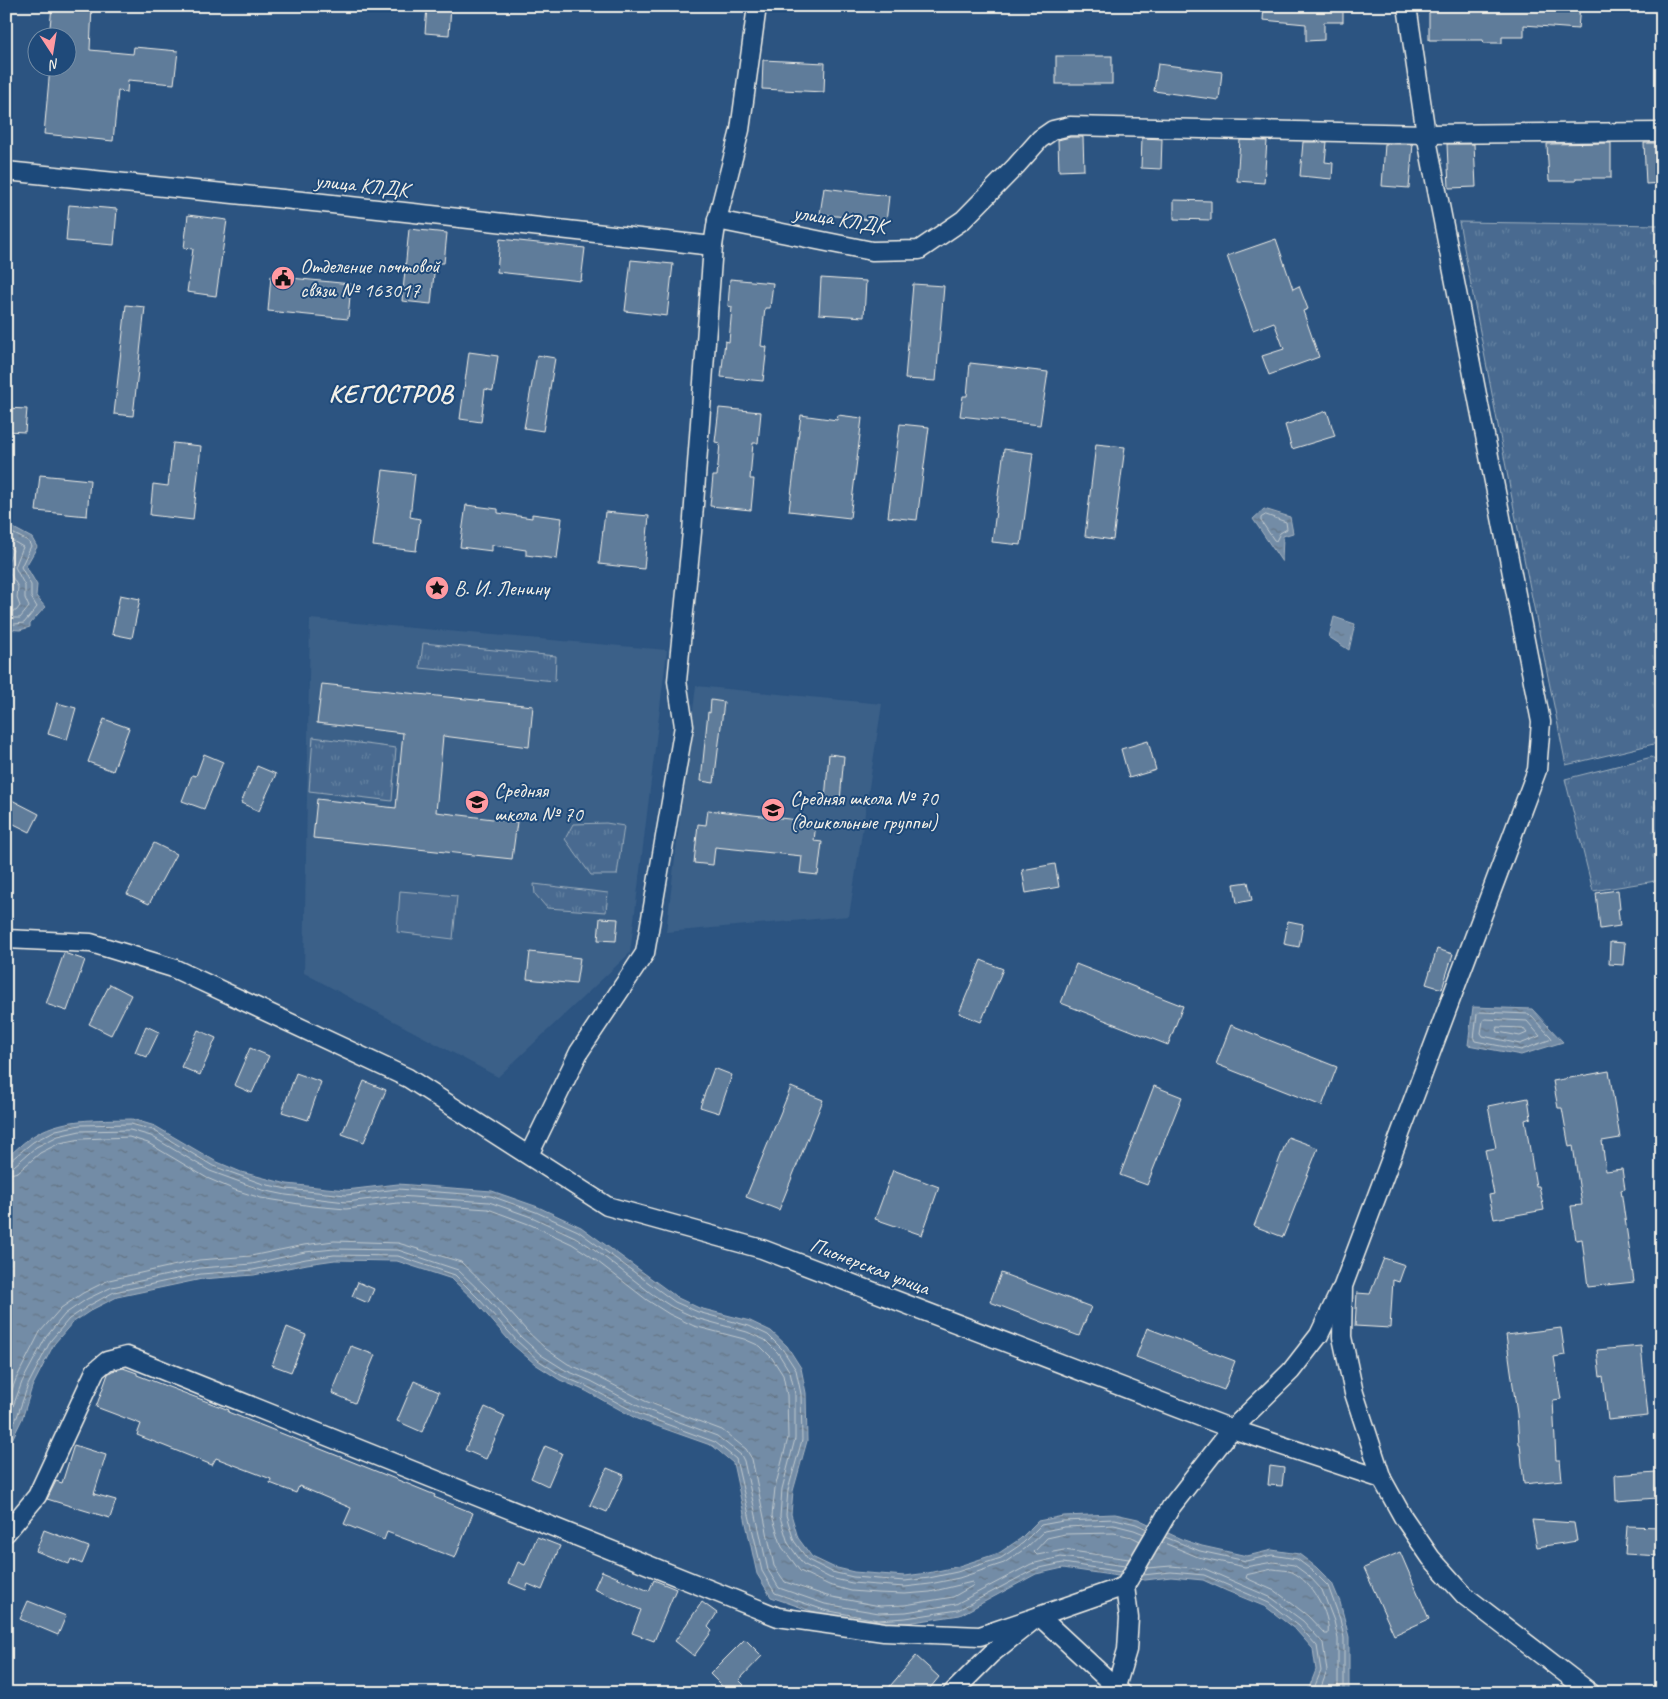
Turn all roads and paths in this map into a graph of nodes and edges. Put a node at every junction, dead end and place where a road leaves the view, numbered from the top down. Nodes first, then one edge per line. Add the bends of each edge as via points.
1 (757, 6) edge
2 (1407, 6) edge
3 (1662, 132) edge
4 (1426, 134) junction
5 (6, 171) edge
6 (717, 220) junction
7 (713, 246) junction
8 (6, 939) edge
9 (529, 1155) junction
10 (1343, 1286) junction
11 (1232, 1429) junction
12 (1382, 1479) junction
13 (6, 1533) edge
14 (1125, 1586) junction
15 (1039, 1616) junction
16 (1119, 1690) edge
17 (952, 1693) edge
18 (1591, 1693) edge

1 - 6 street via 740,130
2 - 4 street
3 - 4 street, улица КЛДК
4 - 6 street, улица КЛДК via 1070,126 1052,130 963,220 919,250 872,251
4 - 10 street via 1541,722 1537,770
5 - 7 street, улица КЛДК
6 - 7 street
7 - 9 street via 692,532 677,681 684,726 645,953 579,1052
8 - 9 street, Пионерская улица via 91,944 173,968 408,1078
9 - 11 street, Пионерская улица via 607,1206 762,1248
10 - 11 street via 1319,1335 1290,1371
10 - 12 street via 1342,1337 1354,1393
11 - 12 street, Пионерская улица
11 - 14 street via 1171,1506
12 - 18 street via 1431,1558 1465,1596
13 - 15 street via 37,1496 95,1371 107,1361 127,1356 778,1617 884,1632 980,1636
14 - 15 street
14 - 16 street via 1129,1618
15 - 16 street
15 - 17 street via 991,1654

